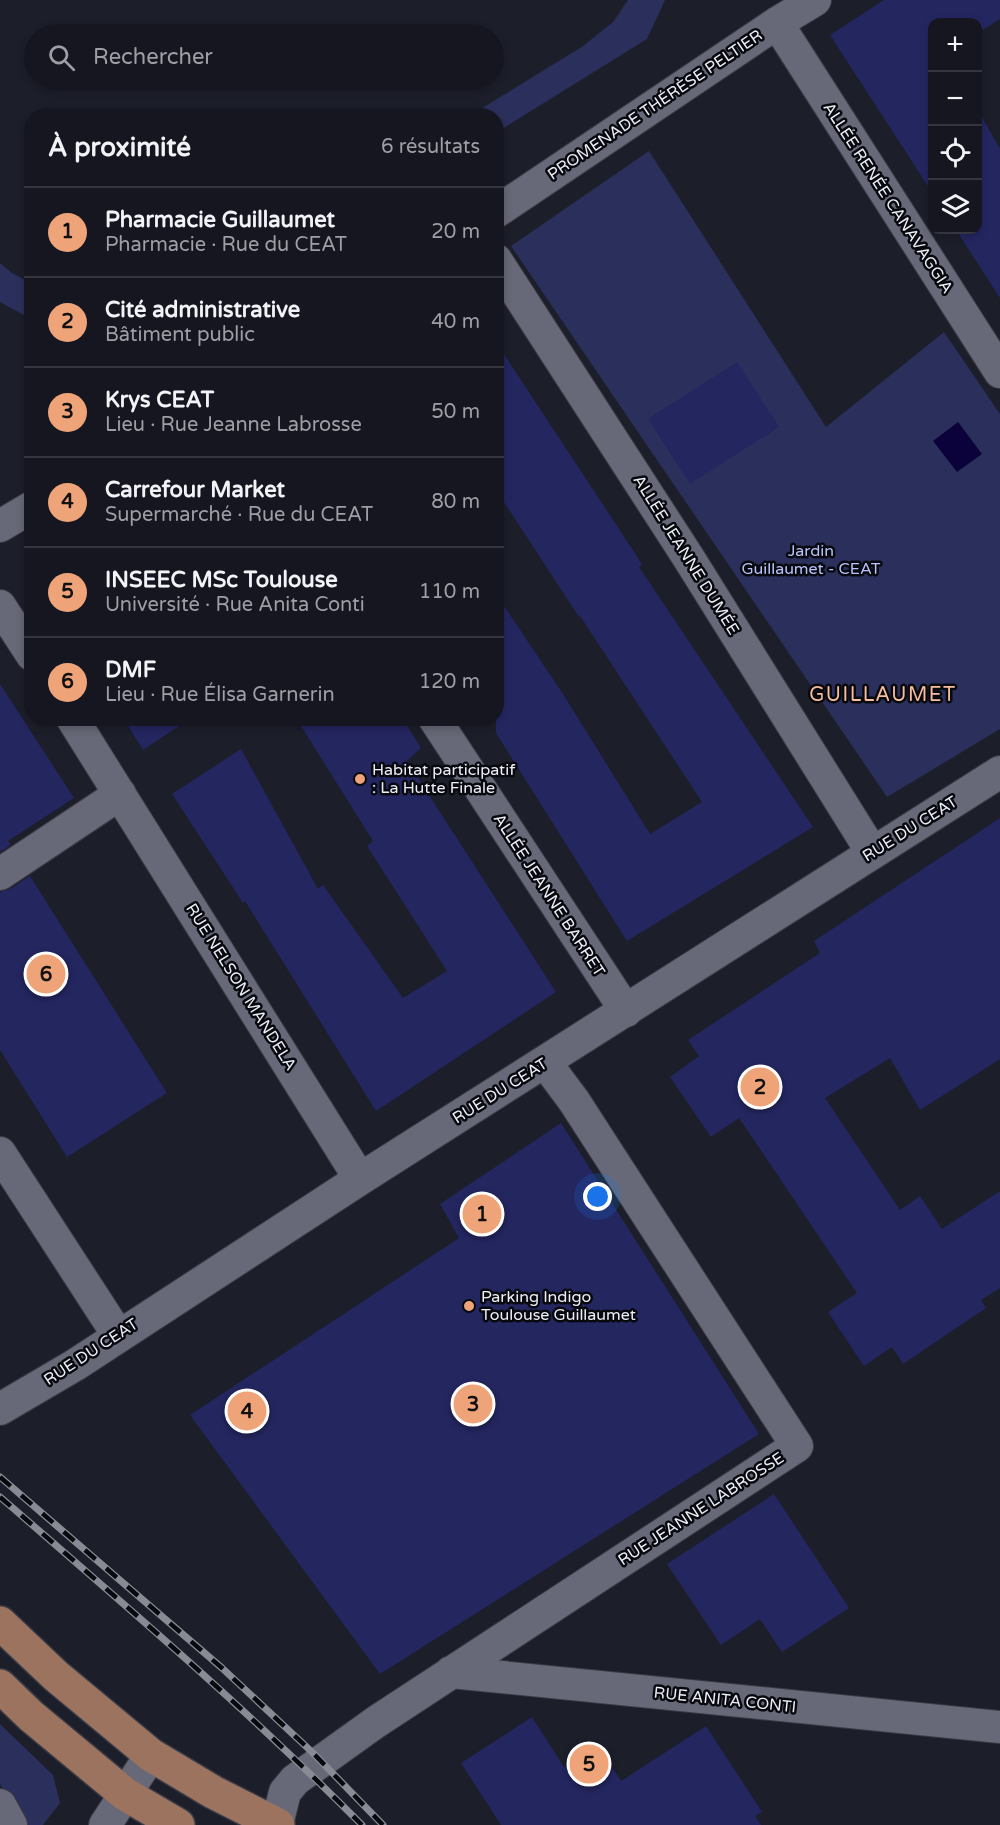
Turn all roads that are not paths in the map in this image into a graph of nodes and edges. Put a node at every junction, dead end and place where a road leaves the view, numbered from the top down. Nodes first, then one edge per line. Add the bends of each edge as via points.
1 (815, 0) edge
2 (777, 23) junction
3 (504, 207) edge
4 (504, 272) edge
5 (1000, 372) edge
6 (24, 512) edge
7 (0, 526) edge
8 (0, 606) edge
9 (24, 643) edge
10 (77, 726) edge
11 (439, 726) edge
12 (1000, 771) edge
13 (120, 795) junction
14 (872, 852) junction
15 (0, 874) edge
16 (626, 1011) junction
17 (545, 1062) junction
18 (0, 1153) edge
19 (360, 1179) junction
20 (118, 1335) junction
21 (0, 1409) edge
22 (0, 1623) edge
23 (451, 1672) junction
24 (0, 1686) edge
25 (1000, 1727) edge
26 (151, 1755) junction
27 (125, 1794) junction
28 (0, 1805) edge
29 (11, 1825) edge
30 (105, 1825) edge
31 (178, 1825) edge
32 (278, 1825) edge

1 - 2 street, PROMENADE THÉRÈSE PELTIER
2 - 3 street, PROMENADE THÉRÈSE PELTIER
2 - 5 street, ALLÉE RENÉE CANAVAGGIA
4 - 14 street, ALLÉE JEANNE DUMÉE
6 - 7 street
8 - 9 street
10 - 13 street, RUE NELSON MANDELA
11 - 16 street, ALLÉE JEANNE BARRET
12 - 14 street, RUE DU CEAT
13 - 15 street
13 - 19 street, RUE NELSON MANDELA
14 - 16 street, RUE DU CEAT
16 - 17 street, RUE DU CEAT
17 - 19 street, RUE DU CEAT
17 - 23 street, RUE JEANNE LABROSSE via 797,1446
18 - 20 street
19 - 20 street, RUE DU CEAT
20 - 21 street, RUE DU CEAT
22 - 26 main road via 56,1676
23 - 25 street, RUE ANITA CONTI
23 - 32 street, RUE JEANNE LABROSSE via 295,1780 285,1792
24 - 27 main road
26 - 27 street
26 - 32 main road
27 - 30 street
27 - 31 main road
28 - 29 street

